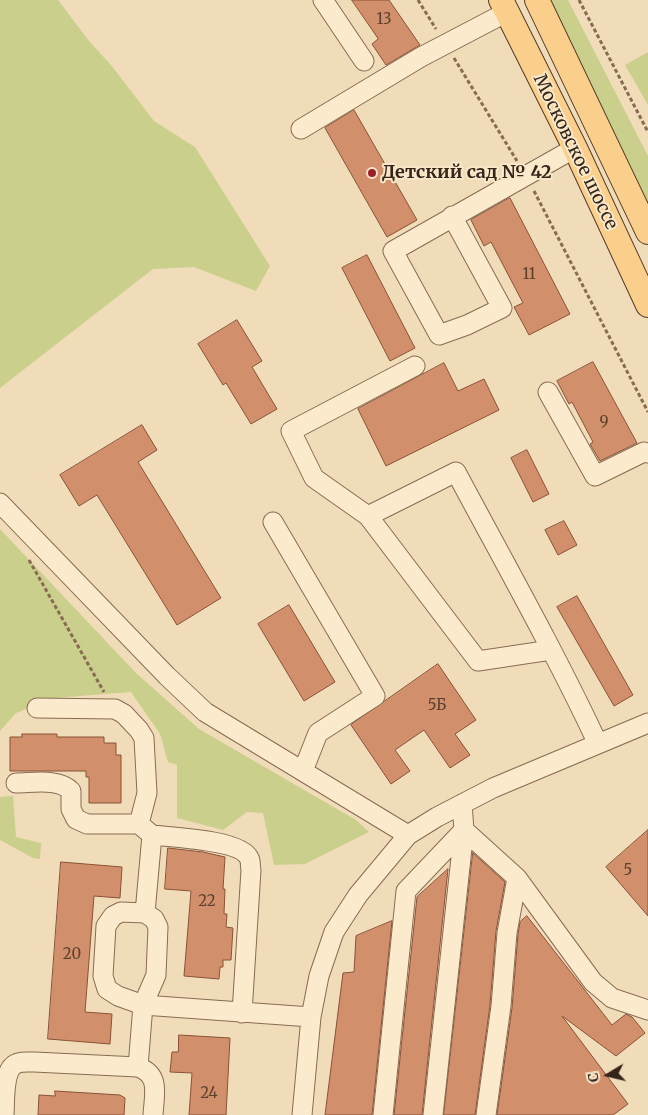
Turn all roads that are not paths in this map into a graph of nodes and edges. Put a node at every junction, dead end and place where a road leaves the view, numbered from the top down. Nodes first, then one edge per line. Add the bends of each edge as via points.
1 (323, 0) edge
2 (537, 0) edge
3 (504, 6) edge
4 (364, 61) dead end
5 (301, 129) dead end
6 (575, 148) junction
7 (452, 216) junction
8 (648, 232) edge
9 (648, 305) edge
10 (415, 366) dead end
11 (548, 392) dead end
12 (648, 453) edge
13 (0, 503) edge
14 (368, 516) junction
15 (273, 522) dead end
16 (551, 650) junction
17 (37, 708) dead end
18 (648, 724) edge
19 (598, 744) junction
20 (303, 771) junction
21 (16, 783) dead end
22 (462, 804) junction
23 (145, 830) junction
24 (464, 830) junction
25 (408, 835) junction
26 (517, 878) junction
27 (146, 913) junction
28 (143, 1005) junction
29 (648, 1010) edge
30 (242, 1013) junction
31 (311, 1017) junction
32 (138, 1068) junction
33 (4, 1115) edge
34 (153, 1115) edge
35 (302, 1115) edge
36 (383, 1115) edge
37 (433, 1115) edge
38 (486, 1115) edge

1 - 4 street
2 - 8 main road, Московское шоссе
3 - 5 street via 446,45
3 - 6 main road, Московское шоссе
6 - 7 street
6 - 9 main road, Московское шоссе
7 - 7 street via 502,308 468,326 439,335 393,251
10 - 14 street via 291,431 314,478
11 - 12 street via 595,476 644,452
13 - 20 street via 205,712
14 - 16 street via 478,661
14 - 16 street via 456,472
15 - 20 street via 375,696 318,733
16 - 19 street
17 - 23 street via 115,710 124,714 139,730 144,738
18 - 19 street
19 - 22 street
20 - 25 street
21 - 23 street via 66,785 71,791 71,809 76,818 87,824
22 - 24 street
22 - 25 street
23 - 27 street
23 - 30 street via 240,848 250,858
24 - 26 street
24 - 36 street via 406,891
24 - 37 street
25 - 31 street via 358,895 334,932 319,976
26 - 29 street via 593,982 612,998
26 - 38 street via 507,934
27 - 28 street via 158,927 156,975
27 - 28 street via 121,912 113,916 106,926 103,976 107,989
28 - 30 street
28 - 32 street
30 - 31 street
31 - 35 street
32 - 33 street via 34,1062 14,1065 6,1082
32 - 34 street via 148,1071 153,1078

